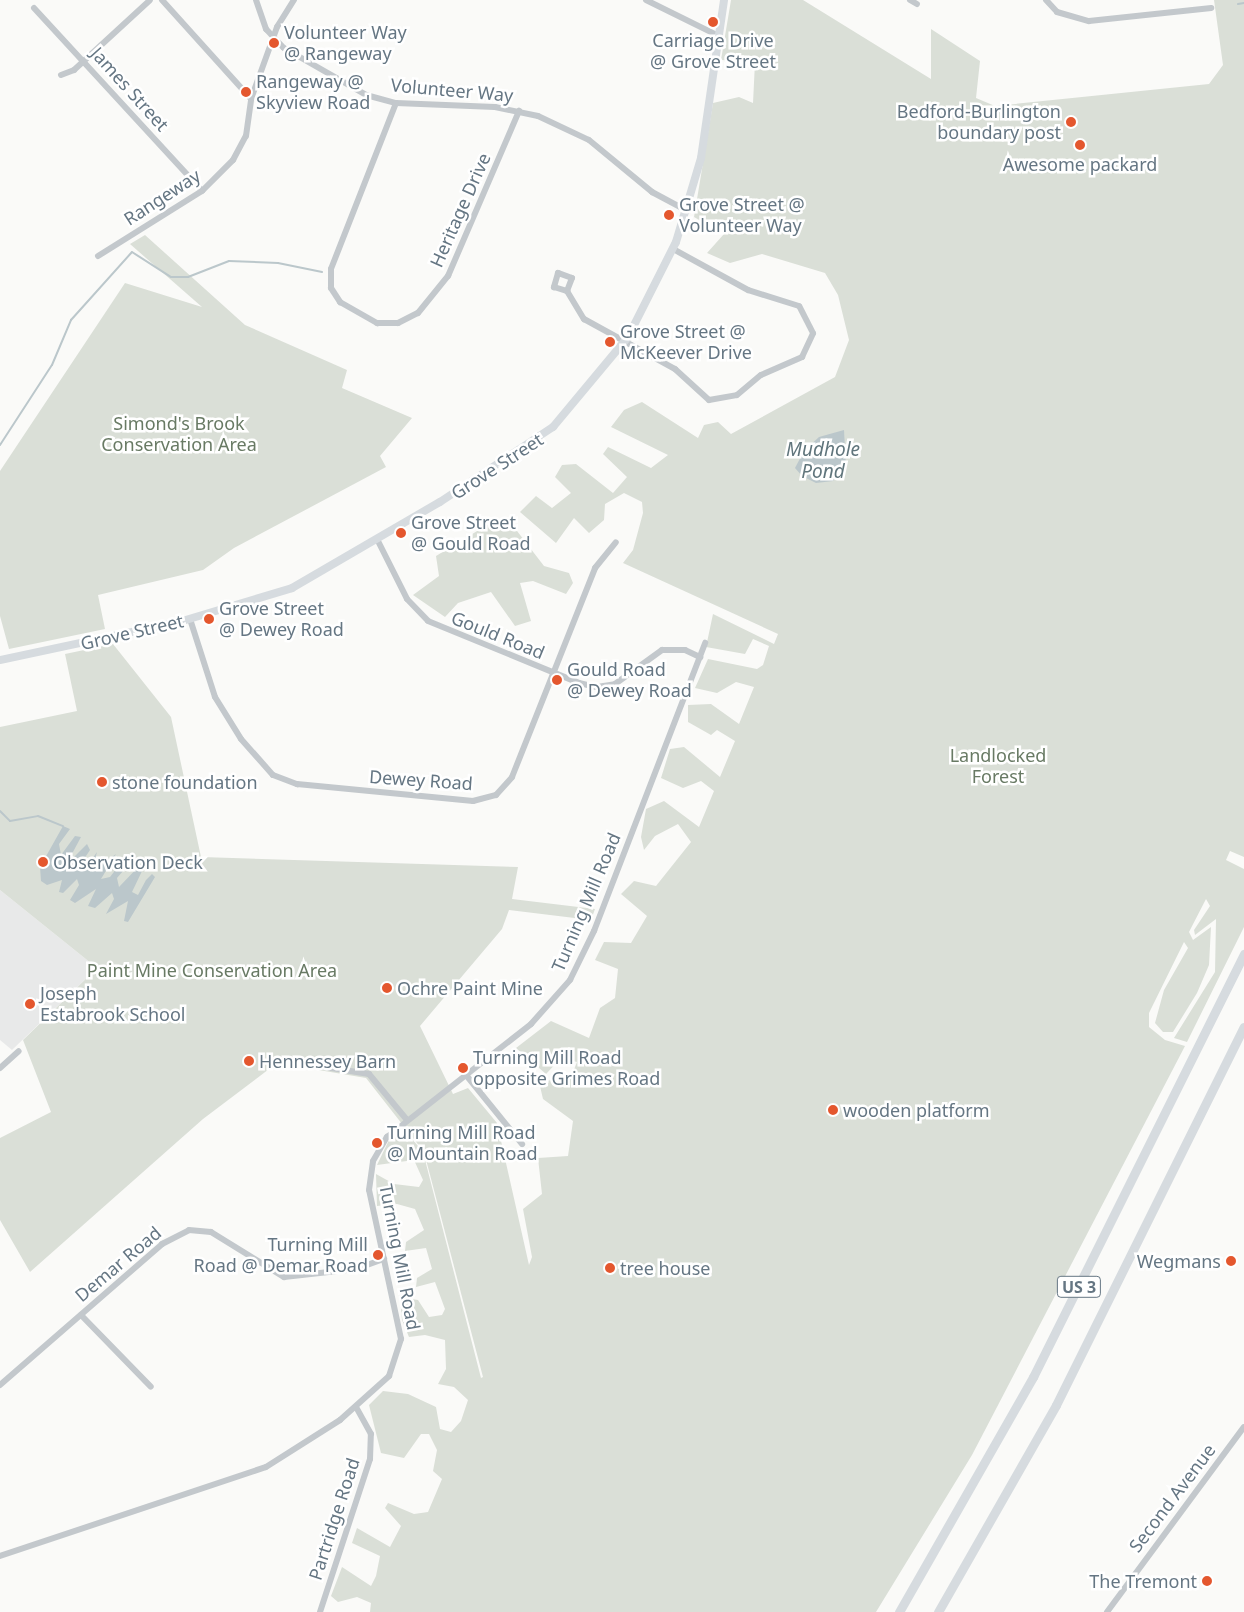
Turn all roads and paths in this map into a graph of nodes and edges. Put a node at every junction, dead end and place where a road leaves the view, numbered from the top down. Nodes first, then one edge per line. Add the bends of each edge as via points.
1 (150, 0) edge
2 (162, 0) edge
3 (256, 0) edge
4 (294, 0) edge
5 (646, 0) edge
6 (724, 0) edge
7 (910, 0) edge
8 (1046, 0) edge
9 (917, 4) dead end
10 (34, 8) dead end
11 (1211, 8) dead end
12 (719, 36) junction
13 (273, 38) junction
14 (84, 59) junction
15 (61, 75) dead end
16 (251, 99) junction
17 (396, 102) junction
18 (519, 111) junction
19 (202, 191) junction
20 (687, 210) junction
21 (673, 249) junction
22 (98, 256) dead end
23 (567, 291) dead end
24 (625, 340) junction
25 (377, 539) junction
26 (616, 542) dead end
27 (190, 619) junction
28 (705, 643) dead end
29 (700, 658) junction
30 (0, 660) edge
31 (553, 673) junction
32 (1244, 954) edge
33 (1244, 1028) edge
34 (19, 1051) dead end
35 (294, 1062) dead end
36 (0, 1068) edge
37 (466, 1075) junction
38 (407, 1120) junction
39 (522, 1144) dead end
40 (384, 1260) junction
41 (81, 1315) junction
42 (0, 1384) edge
43 (151, 1387) dead end
44 (356, 1407) junction
45 (1244, 1427) edge
46 (0, 1556) edge
47 (320, 1612) edge
48 (899, 1612) edge
49 (938, 1612) edge
50 (1107, 1612) edge

1 - 14 street
2 - 16 street
3 - 13 street
4 - 13 street, Rangeway
5 - 12 street
6 - 12 main road, Grove Street
7 - 9 street
8 - 11 street via 1057,12 1089,21
10 - 14 street, James Street
12 - 20 main road, Grove Street via 701,158
13 - 16 street, Rangeway
13 - 17 street, Volunteer Way via 366,95
14 - 15 street
14 - 19 street, James Street
16 - 19 street, Rangeway via 242,146 222,174
17 - 18 street, Volunteer Way
17 - 18 street, Heritage Drive via 331,269 331,288 340,302 377,323 398,323 418,313 448,276
18 - 20 street, Volunteer Way via 589,140 652,192
19 - 22 street, Rangeway
20 - 21 main road, Grove Street
21 - 24 main road, Grove Street
21 - 24 street via 748,290 798,306 811,322 810,345 794,363 761,375 737,395 709,400 675,369
23 - 24 street via 584,319
24 - 25 main road, Grove Street via 553,428
25 - 27 main road, Grove Street via 292,588
25 - 31 street, Gould Road via 408,599 428,621
26 - 31 street, Dewey Road via 595,568
27 - 30 main road, Grove Street
27 - 31 street, Dewey Road via 210,686 240,739 273,775 297,784 458,800 496,795 517,766
28 - 29 street, Turning Mill Road
29 - 31 street, Gould Road via 685,650 662,650 615,684 597,687
29 - 37 street, Turning Mill Road via 576,971 541,1015
32 - 48 highway, US 3 via 1033,1377
33 - 49 highway, US 3 via 1056,1405
34 - 36 street
35 - 38 street via 369,1074
37 - 38 street, Turning Mill Road
37 - 39 street
38 - 40 street, Turning Mill Road via 380,1146 370,1173 369,1190
40 - 41 street, Demar Road via 356,1269 284,1277 211,1232 189,1230 162,1244
40 - 44 street, Turning Mill Road via 399,1321 400,1354 388,1376
41 - 42 street, Demar Road
41 - 43 street
44 - 46 street, Turning Mill Road via 316,1438 245,1477
44 - 47 street, Partridge Road via 371,1434 370,1459
45 - 50 street, Second Avenue

